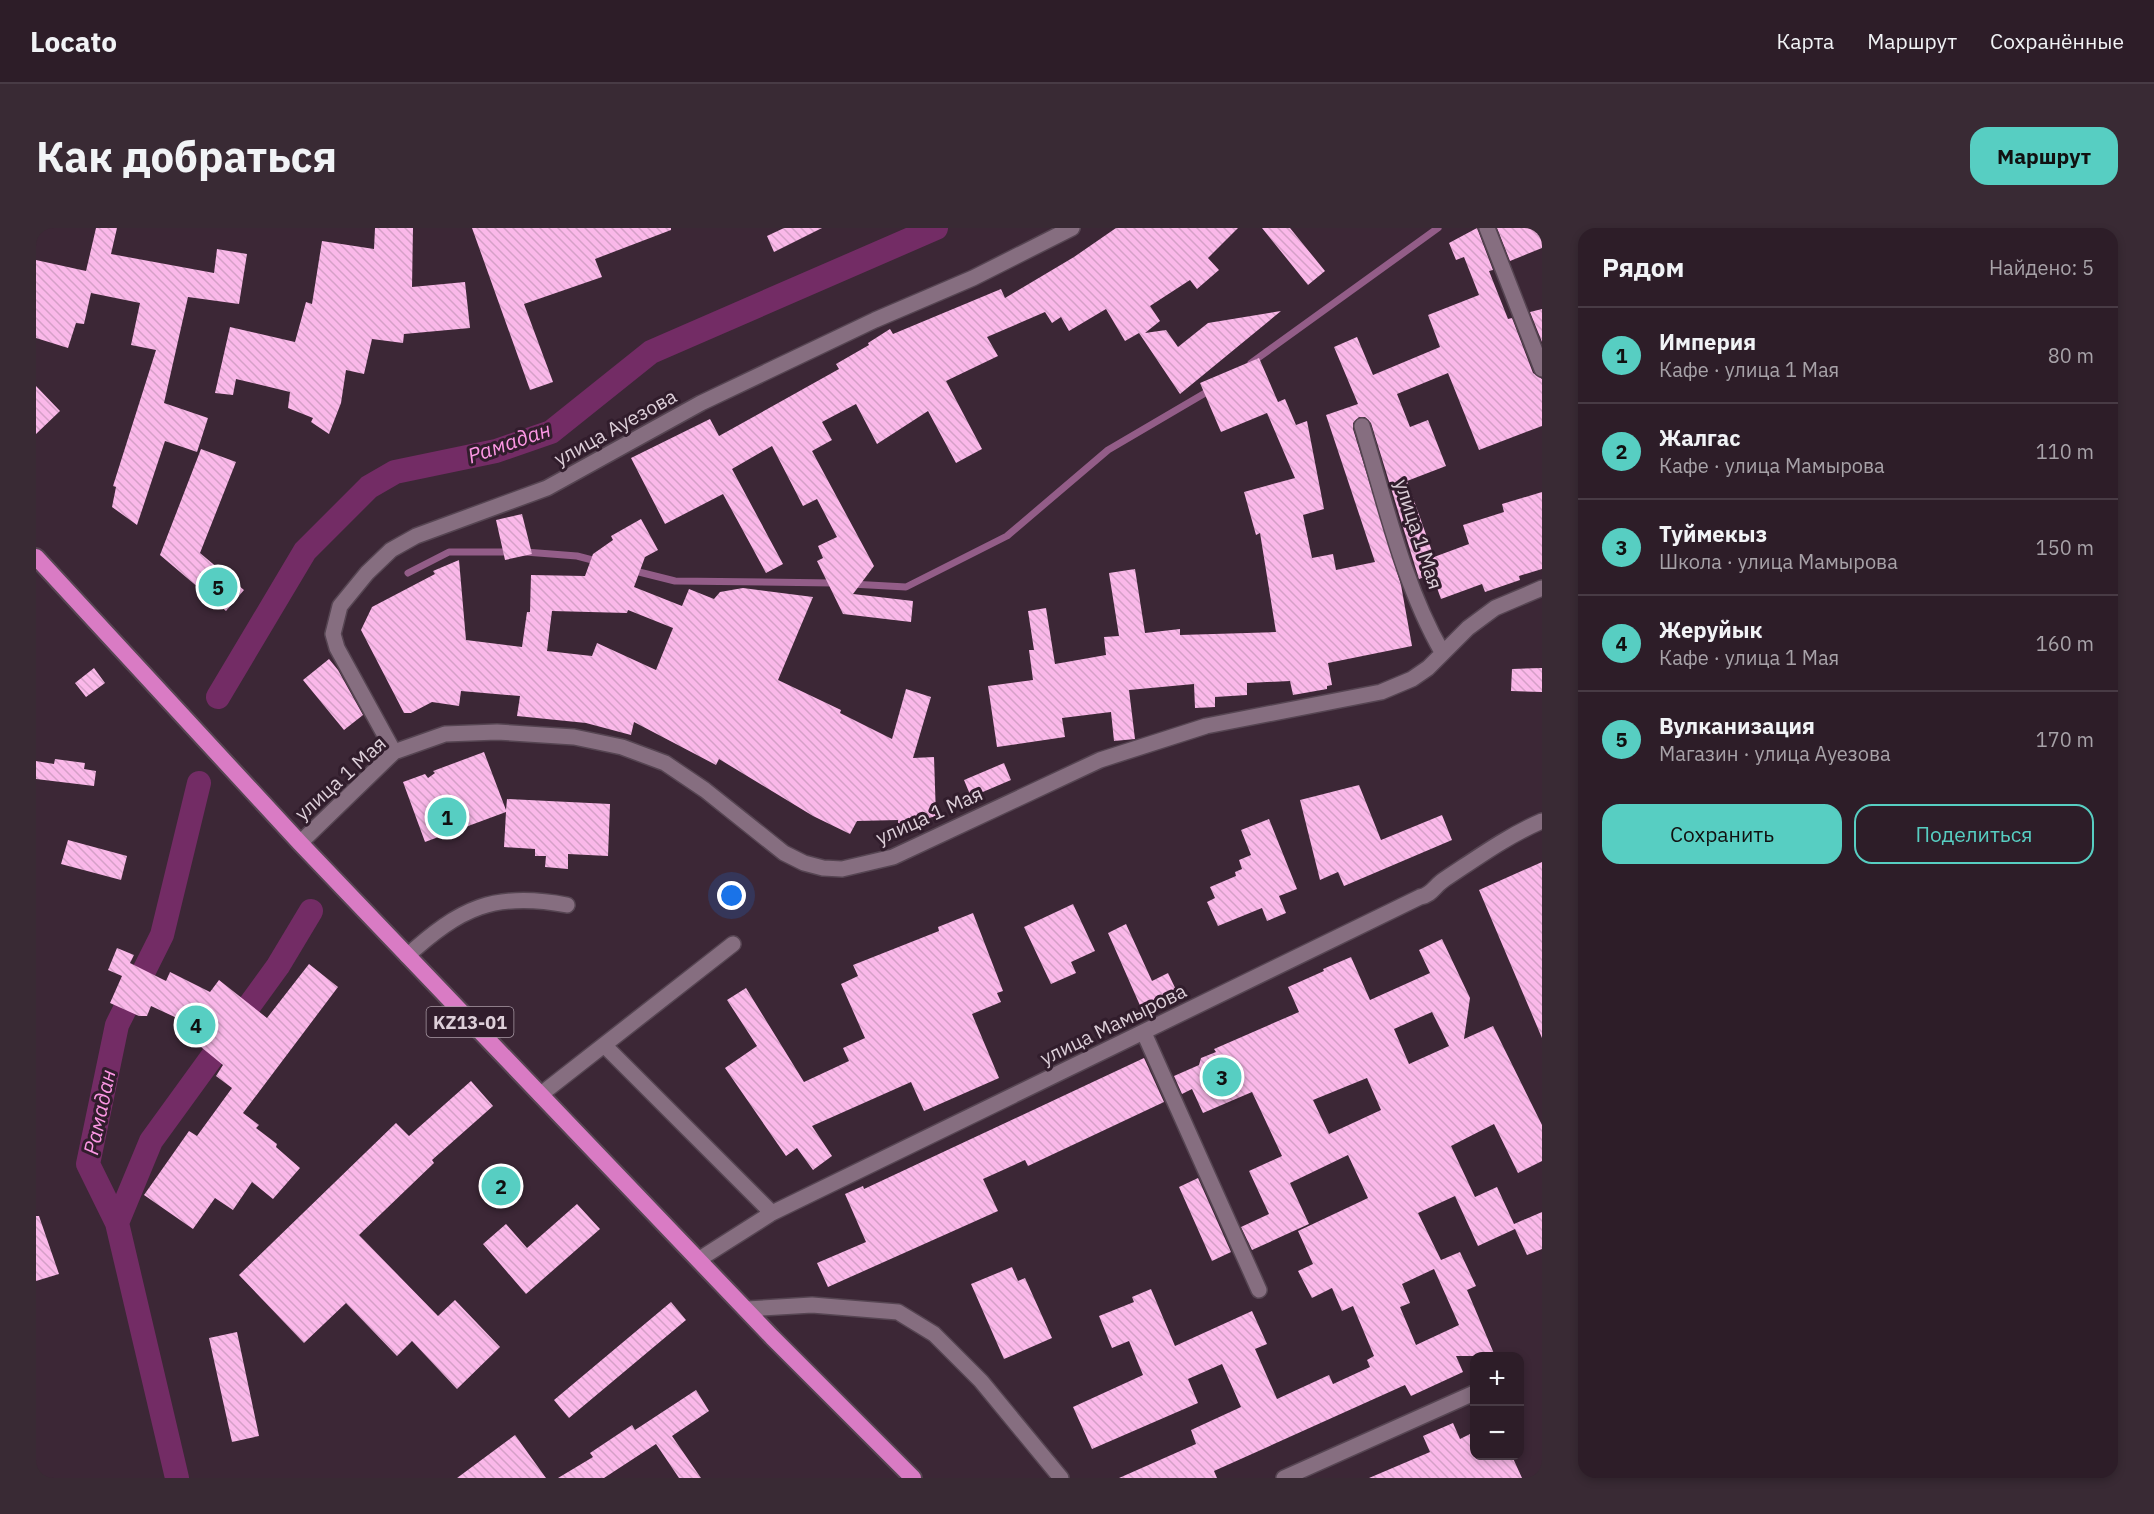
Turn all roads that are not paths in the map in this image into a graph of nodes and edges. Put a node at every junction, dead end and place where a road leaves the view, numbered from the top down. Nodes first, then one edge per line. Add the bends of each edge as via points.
1 (1072, 228) edge
2 (1487, 228) edge
3 (1542, 369) edge
4 (1362, 426) dead end
5 (36, 557) edge
6 (1542, 588) edge
7 (1442, 652) junction
8 (394, 753) junction
9 (1542, 821) edge
10 (300, 843) junction
11 (567, 905) dead end
12 (733, 944) dead end
13 (407, 956) junction
14 (1144, 1033) junction
15 (604, 1045) junction
16 (540, 1095) junction
17 (772, 1213) junction
18 (698, 1260) junction
19 (1259, 1290) dead end
20 (747, 1309) junction
21 (1470, 1395) edge
22 (912, 1478) edge
23 (1061, 1478) edge
24 (1284, 1478) edge

1 - 8 street, улица Ауезова via 701,404 555,484 416,536 391,550 340,606 333,634
2 - 3 street
4 - 7 street, улица 1 Мая via 1404,559 1429,629
5 - 10 highway, KZ13-01
6 - 7 street, улица 1 Мая via 1495,608
7 - 8 street, улица 1 Мая via 1412,679 1381,692 1206,726 1100,760 893,857 842,869 804,863 784,853 705,790 665,764 622,747 574,737 497,732 446,734
8 - 10 street, улица 1 Мая
9 - 14 street, улица Мамырова via 1516,832 1439,883 1429,895
10 - 13 highway, KZ13-01
11 - 13 street via 510,899 479,906 440,926
12 - 15 street
13 - 16 highway, KZ13-01
14 - 17 street, улица Мамырова
14 - 19 street
15 - 16 street
15 - 17 street
16 - 18 highway, KZ13-01
17 - 18 street, улица Мамырова
18 - 20 highway, KZ13-01
20 - 22 highway, KZ13-01
20 - 23 street via 812,1305 898,1312 934,1334 981,1381
21 - 24 street

